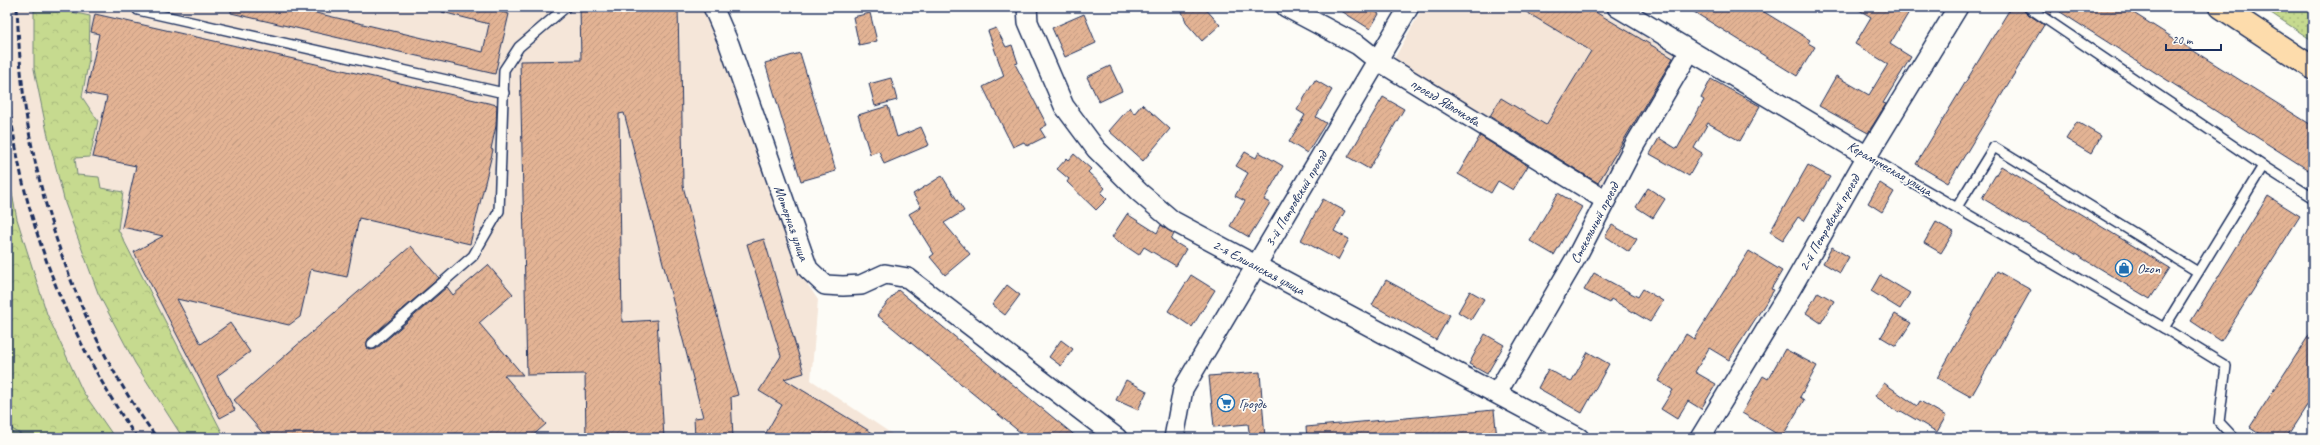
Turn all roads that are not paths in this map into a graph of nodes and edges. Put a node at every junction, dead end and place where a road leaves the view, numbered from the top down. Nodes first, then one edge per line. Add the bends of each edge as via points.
1 (566, 7) edge
2 (714, 7) edge
3 (1027, 7) edge
4 (1286, 7) edge
5 (1409, 7) edge
6 (1617, 7) edge
7 (1958, 7) edge
8 (2028, 7) edge
9 (2221, 7) edge
10 (138, 10) dead end
11 (1690, 51) junction
12 (1377, 60) junction
13 (2313, 68) edge
14 (504, 93) junction
15 (1867, 156) junction
16 (2263, 166) junction
17 (2313, 198) edge
18 (1605, 200) junction
19 (1957, 207) junction
20 (1256, 264) junction
21 (2198, 272) junction
22 (2164, 328) junction
23 (372, 344) dead end
24 (1496, 393) junction
25 (1117, 438) edge
26 (1174, 438) edge
27 (1579, 438) edge
28 (1700, 438) edge
29 (2234, 438) edge

1 - 14 lane via 519,47 504,70
2 - 25 street, Моторная улица via 808,269 825,285 862,285 885,274 908,278
3 - 20 street, 2-я Елшанская улица via 1028,22 1064,106 1096,149 1139,192 1173,221
4 - 12 street, проезд Яблочкова via 1358,45
5 - 12 street, 3-й Петровский проезд
6 - 11 street, Керамическая улица
7 - 15 street, 2-й Петровский проезд
8 - 16 lane
9 - 13 main road
10 - 14 lane
11 - 15 street, Керамическая улица
11 - 18 street, Стекольный проезд
12 - 18 street, проезд Яблочкова
12 - 20 street, 3-й Петровский проезд
14 - 23 lane via 499,211 473,256
15 - 19 lane, Керамическая улица
15 - 28 street, 2-й Петровский проезд via 1792,287
16 - 17 lane
16 - 21 lane
18 - 24 street, Стекольный проезд via 1577,256
19 - 21 lane via 1994,148
19 - 22 lane, Керамическая улица
20 - 24 street, 2-я Елшанская улица
20 - 26 street, 3-й Петровский проезд via 1183,389
21 - 22 lane
22 - 29 lane, Керамическая улица via 2226,366 2218,422
24 - 27 street, 2-я Елшанская улица

